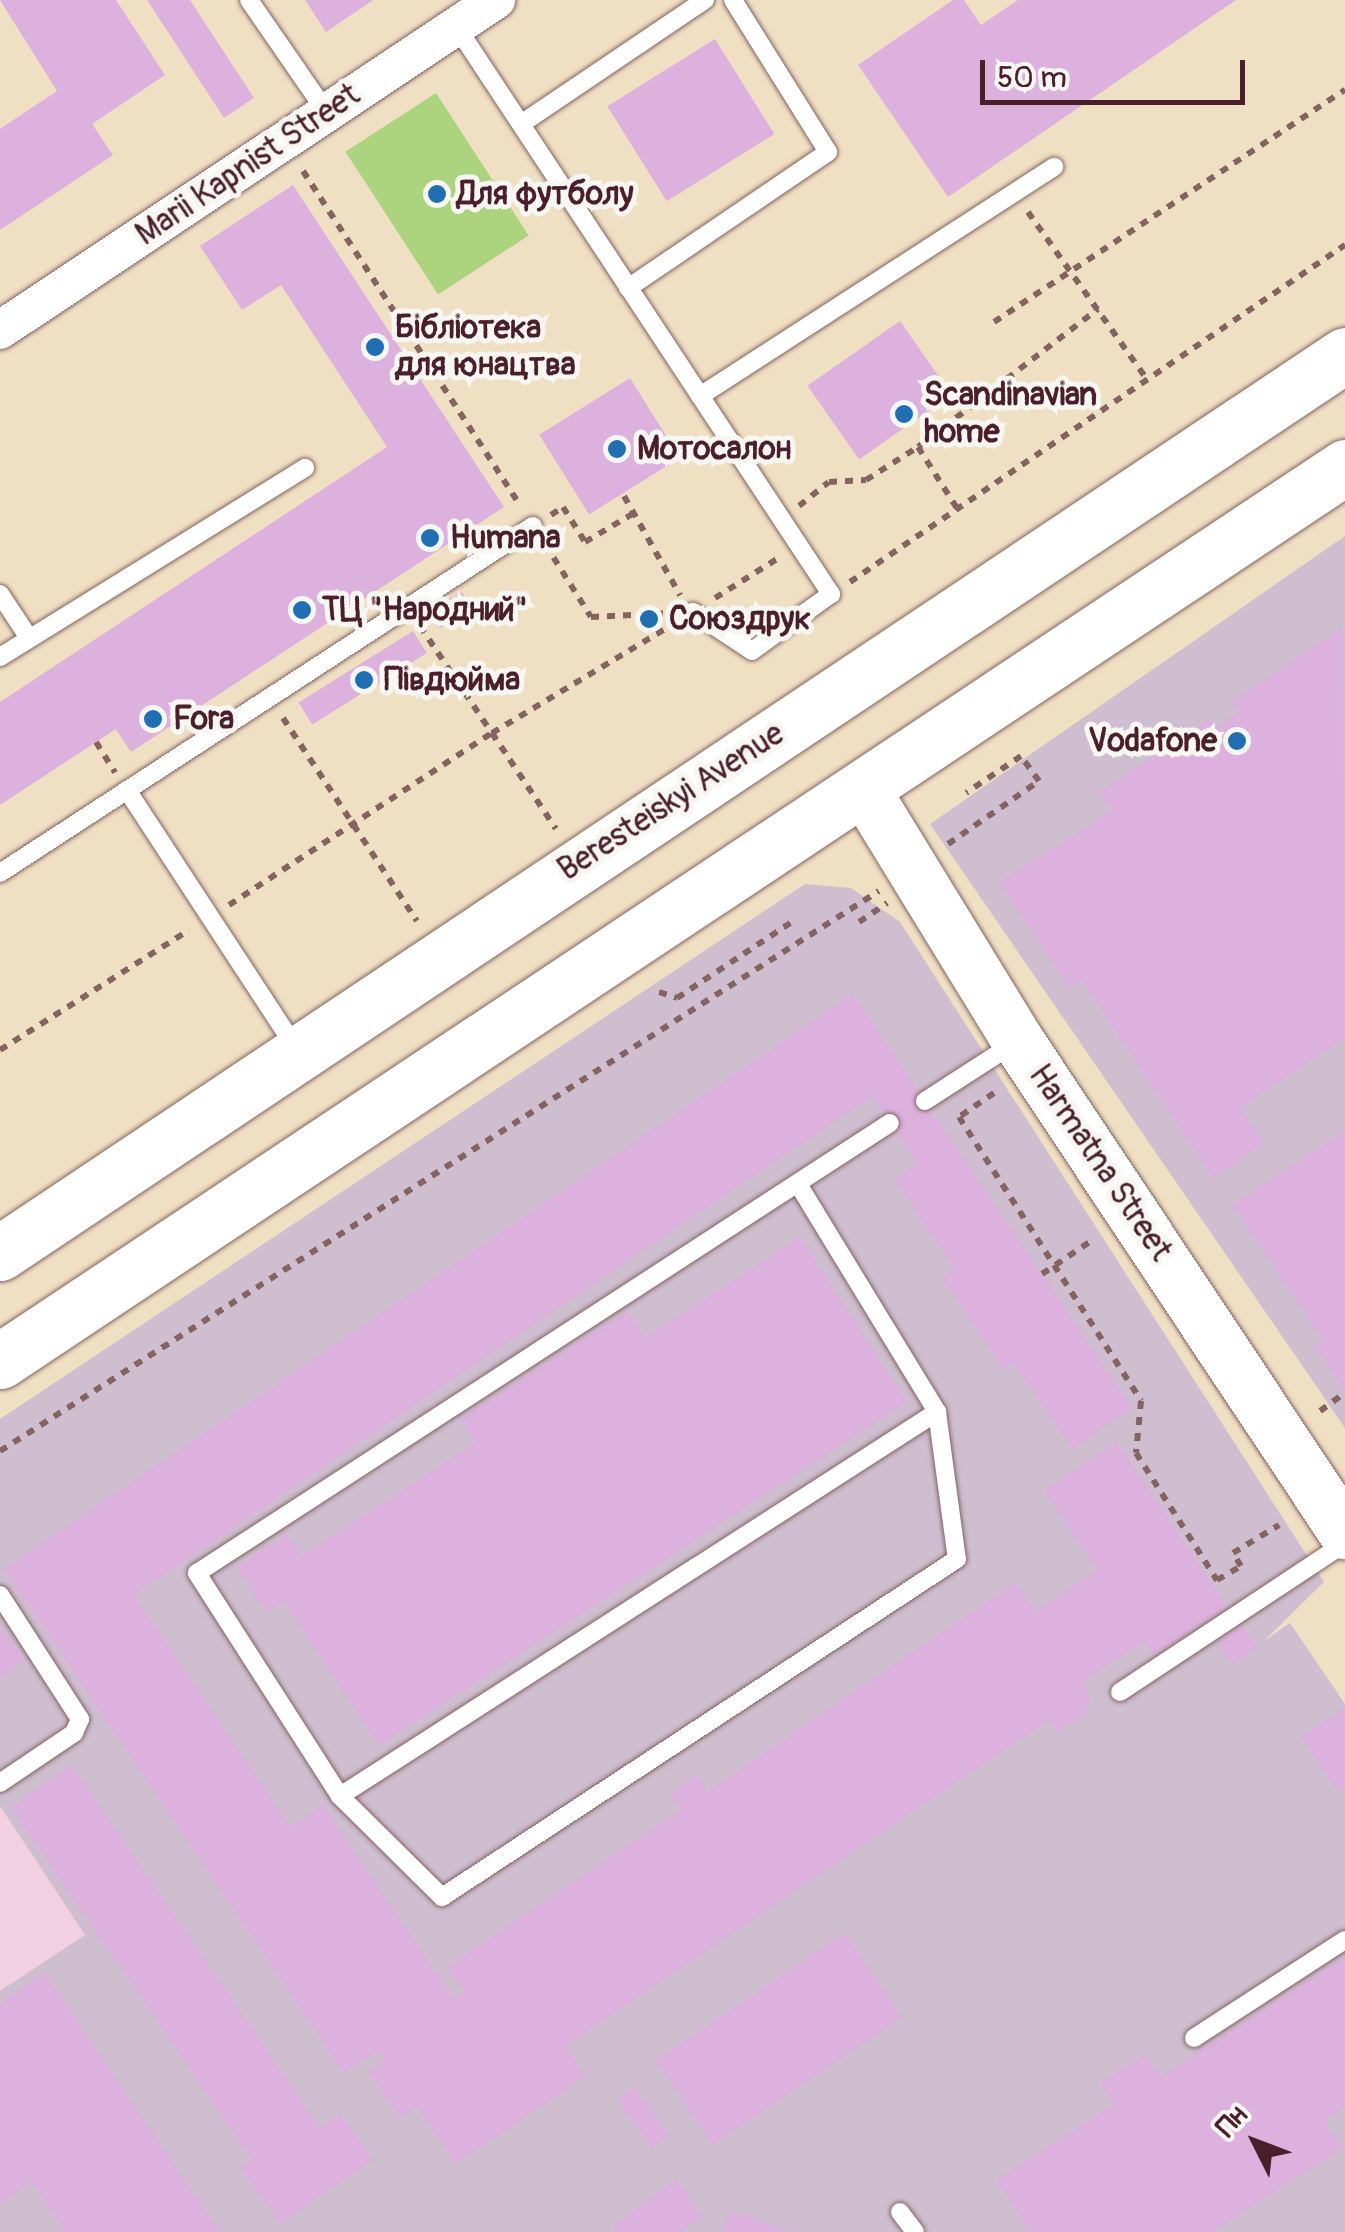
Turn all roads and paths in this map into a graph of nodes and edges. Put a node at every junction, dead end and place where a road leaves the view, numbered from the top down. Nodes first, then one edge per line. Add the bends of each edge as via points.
1 (249, 0) edge
2 (496, 0) edge
3 (705, 0) edge
4 (733, 0) edge
5 (456, 26) junction
6 (1345, 90) edge
7 (327, 113) junction
8 (521, 124) junction
9 (284, 141) junction
10 (1054, 167) dead end
11 (1014, 193) junction
12 (1345, 245) edge
13 (1071, 272) junction
14 (628, 288) junction
15 (1098, 309) junction
16 (994, 322) dead end
17 (0, 330) edge
18 (1345, 355) edge
19 (1146, 378) junction
20 (700, 396) junction
21 (918, 447) junction
22 (1345, 466) edge
23 (305, 468) dead end
24 (624, 496) dead end
25 (634, 513) junction
26 (960, 513) junction
27 (781, 520) junction
28 (540, 522) junction
29 (798, 546) junction
30 (0, 594) edge
31 (830, 594) junction
32 (408, 607) junction
33 (693, 612) junction
34 (30, 638) junction
35 (0, 657) edge
36 (270, 697) junction
37 (492, 733) junction
38 (863, 788) junction
39 (127, 790) junction
40 (966, 794) dead end
41 (352, 822) junction
42 (556, 828) dead end
43 (938, 851) dead end
44 (0, 872) edge
45 (861, 903) dead end
46 (212, 916) junction
47 (417, 921) dead end
48 (792, 922) dead end
49 (659, 992) dead end
50 (1018, 1040) junction
51 (0, 1050) edge
52 (299, 1052) junction
53 (994, 1093) dead end
54 (925, 1101) dead end
55 (890, 1123) dead end
56 (798, 1184) junction
57 (1094, 1239) dead end
58 (0, 1252) edge
59 (1056, 1265) junction
60 (1042, 1274) dead end
61 (0, 1360) edge
62 (1345, 1394) edge
63 (1320, 1411) dead end
64 (937, 1412) junction
65 (0, 1451) edge
66 (1279, 1524) dead end
67 (1345, 1533) edge
68 (1345, 1543) edge
69 (0, 1595) edge
70 (1120, 1692) dead end
71 (0, 1783) edge
72 (340, 1796) junction
73 (1345, 1940) edge
74 (1194, 2038) dead end
75 (900, 2212) dead end
76 (915, 2232) edge

1 - 7 lane
2 - 5 street, Marii Kapnist Street
3 - 8 lane
4 - 14 lane via 828,152
5 - 7 street, Marii Kapnist Street
5 - 8 lane
6 - 13 path
7 - 9 street, Marii Kapnist Street
8 - 14 lane
9 - 17 street, Marii Kapnist Street
9 - 28 path
10 - 11 lane
11 - 13 path
11 - 20 lane
12 - 19 path
13 - 15 path
13 - 16 path
14 - 20 lane
15 - 19 path
15 - 21 path
18 - 52 main road, Beresteiskyi Avenue
19 - 26 path
20 - 27 lane
21 - 26 path
21 - 27 path via 866,480 829,482
22 - 38 main road
23 - 34 lane
24 - 25 path
25 - 28 path via 585,542 563,507
25 - 28 path via 688,612 591,617
26 - 31 path
27 - 29 lane
28 - 32 lane
29 - 31 lane
29 - 33 path
30 - 34 lane
31 - 33 lane via 752,652
32 - 36 lane
32 - 37 path
33 - 37 path
34 - 35 lane
36 - 39 lane
36 - 41 path
37 - 41 path
37 - 42 path
38 - 50 street, Harmatna Street
38 - 61 main road
39 - 44 lane
39 - 46 lane
40 - 43 path via 1022,756 1039,782
41 - 46 path
41 - 47 path
45 - 65 path
46 - 51 path
46 - 52 lane
48 - 49 path via 677,998
50 - 54 lane
50 - 67 street, Harmatna Street
52 - 58 main road, Beresteiskyi Avenue
53 - 59 path via 958,1116
55 - 56 lane
56 - 64 lane
56 - 72 lane via 197,1573
57 - 59 path
59 - 60 path
59 - 66 path via 1141,1401 1136,1453 1217,1580 1241,1566 1234,1553
62 - 63 path
64 - 72 lane
64 - 72 lane via 956,1559 442,1897
68 - 70 lane
69 - 71 lane via 80,1719 74,1733
73 - 74 lane
75 - 76 lane

